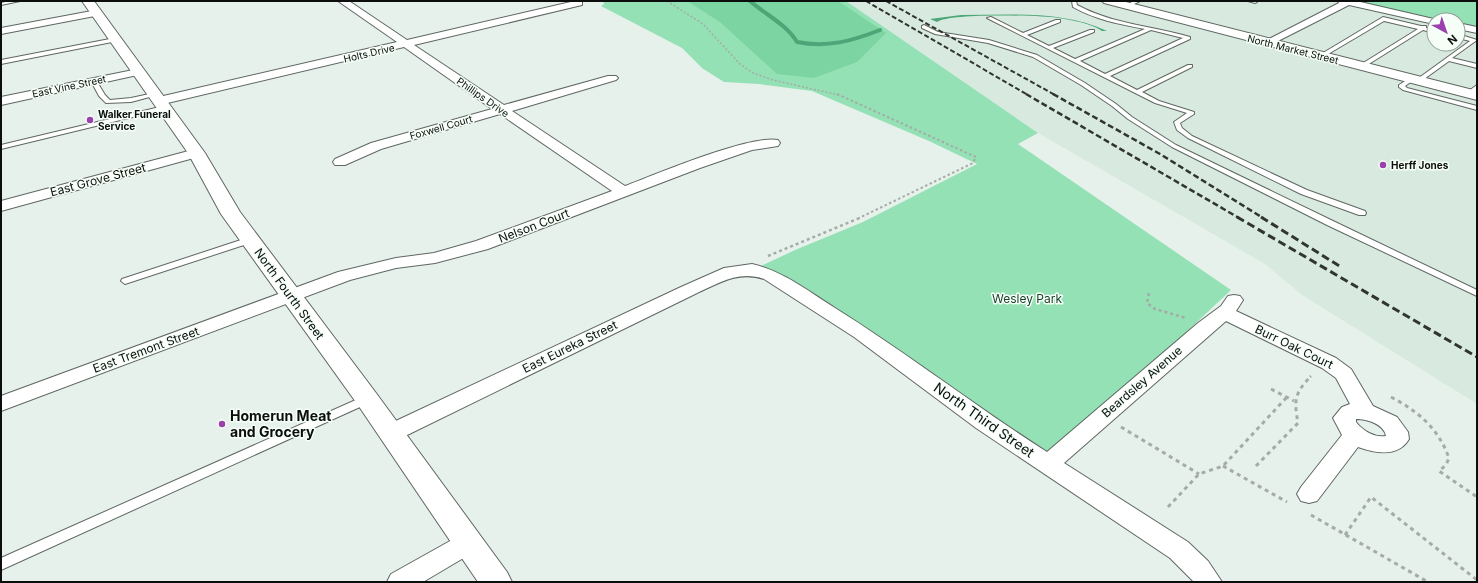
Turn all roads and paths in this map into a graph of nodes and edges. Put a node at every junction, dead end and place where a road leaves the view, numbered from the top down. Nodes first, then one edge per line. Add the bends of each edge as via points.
1 (18, 1) edge
2 (343, 1) edge
3 (667, 1) edge
4 (1074, 1) edge
5 (1108, 1) edge
6 (1347, 1) edge
7 (579, 3) dead end
8 (1132, 3) edge
9 (1, 4) edge
10 (92, 7) edge
11 (990, 18) dead end
12 (1426, 18) edge
13 (1058, 21) dead end
14 (1426, 25) edge
15 (924, 27) dead end
16 (1150, 28) junction
17 (1422, 28) junction
18 (1466, 28) edge
19 (1426, 29) edge
20 (1477, 30) edge
21 (1, 31) edge
22 (1092, 31) dead end
23 (1023, 35) junction
24 (1466, 38) edge
25 (115, 40) junction
26 (1268, 42) junction
27 (406, 44) junction
28 (1466, 46) edge
29 (1048, 48) junction
30 (1458, 52) edge
31 (1321, 56) junction
32 (1448, 59) junction
33 (1075, 61) junction
34 (1, 62) edge
35 (1190, 66) dead end
36 (1362, 66) junction
37 (1477, 66) edge
38 (138, 72) junction
39 (1105, 76) junction
40 (612, 78) dead end
41 (1415, 80) junction
42 (94, 81) junction
43 (1137, 92) junction
44 (1474, 92) edge
45 (1, 101) edge
46 (159, 101) junction
47 (1477, 108) edge
48 (500, 110) junction
49 (773, 142) dead end
50 (1, 147) edge
51 (196, 153) junction
52 (340, 162) dead end
53 (623, 192) junction
54 (1, 206) edge
55 (1362, 213) dead end
56 (250, 240) junction
57 (752, 269) junction
58 (125, 281) dead end
59 (1149, 293) dead end
60 (1477, 293) edge
61 (291, 296) junction
62 (1230, 307) joint
63 (1190, 320) dead end
64 (1332, 365) junction
65 (1305, 372) dead end
66 (1312, 376) junction
67 (1271, 390) dead end
68 (1287, 397) junction
69 (1391, 397) dead end
70 (367, 399) junction
71 (1294, 401) junction
72 (1, 404) edge
73 (1365, 412) junction
74 (1124, 420) dead end
75 (391, 433) junction
76 (1355, 434) junction
77 (1048, 464) junction
78 (1224, 466) junction
79 (1256, 466) dead end
80 (1200, 474) junction
81 (1477, 497) edge
82 (1302, 503) junction
83 (1168, 507) dead end
84 (1345, 535) junction
85 (468, 542) junction
86 (1, 564) edge
87 (1477, 580) edge
88 (400, 582) edge
89 (496, 582) edge
90 (1209, 582) edge
91 (1428, 582) edge

1 - 9 lane
2 - 27 street, Phillips Drive
3 - 57 path via 695,17 740,64 753,73 836,94 976,157 973,163 856,220 760,260
4 - 16 lane via 1076,6 1095,17
5 - 8 street, North Market Street
6 - 12 street
6 - 26 street
7 - 27 street, Holts Drive
8 - 26 street, North Market Street
10 - 21 street
10 - 25 street, North Fourth Street
11 - 23 lane
13 - 23 lane
14 - 17 lane
15 - 60 lane via 937,34 989,42 1035,56 1083,84 1174,146
16 - 33 lane
16 - 39 lane via 1188,38
17 - 19 lane
17 - 31 lane via 1383,19
17 - 36 lane
18 - 20 street
22 - 29 lane
23 - 29 lane
24 - 28 lane via 1474,40
25 - 34 lane
25 - 38 street, North Fourth Street
26 - 31 street, North Market Street
27 - 46 street, Holts Drive
27 - 48 street, Phillips Drive
29 - 33 lane
30 - 32 lane
31 - 36 street, North Market Street
32 - 37 lane
32 - 41 lane
33 - 39 lane
35 - 43 lane
36 - 41 street, North Market Street
38 - 42 street, East Vine Street
38 - 46 street, North Fourth Street
39 - 43 lane
40 - 48 street, Foxwell Court
41 - 44 street, North Market Street
41 - 47 lane via 1401,86
42 - 45 street, East Vine Street
42 - 46 lane via 108,102
43 - 55 lane via 1157,102 1192,113 1177,122 1179,129 1190,137 1304,192
46 - 50 lane
46 - 51 street, North Fourth Street
48 - 52 street, Foxwell Court via 376,146
48 - 53 street, Phillips Drive
49 - 53 street, Nelson Court via 750,146
51 - 54 street, East Grove Street
51 - 56 street, North Fourth Street via 231,214
53 - 61 street, Nelson Court via 482,246 435,258 370,268
56 - 58 lane
56 - 61 street, North Fourth Street
57 - 75 street, East Eureka Street via 730,272 694,287
57 - 77 street, North Third Street via 770,275 861,333 984,422
59 - 63 path via 1147,303 1155,309
61 - 70 street, North Fourth Street
61 - 72 street, East Tremont Street
62 - 64 street, Burr Oak Court
62 - 77 street, Beardsley Avenue
64 - 66 path via 1320,379
64 - 73 street, Burr Oak Court via 1344,374
65 - 66 path
66 - 71 path via 1298,389
67 - 68 path
68 - 71 path
68 - 78 path
69 - 81 path via 1426,418 1438,432 1449,458 1439,471
70 - 75 street, North Fourth Street
70 - 86 lane
71 - 79 path via 1298,423
73 - 76 street via 1350,412 1344,418 1345,423
73 - 76 street via 1390,423 1398,439 1395,442 1372,443
74 - 80 path via 1118,425
75 - 85 street, North Fourth Street
76 - 82 street
77 - 90 street, North Third Street via 1179,550
78 - 80 path
78 - 82 path
80 - 83 path
82 - 84 path
84 - 87 path via 1371,497
84 - 91 path
85 - 88 street
85 - 89 street, North Fourth Street

